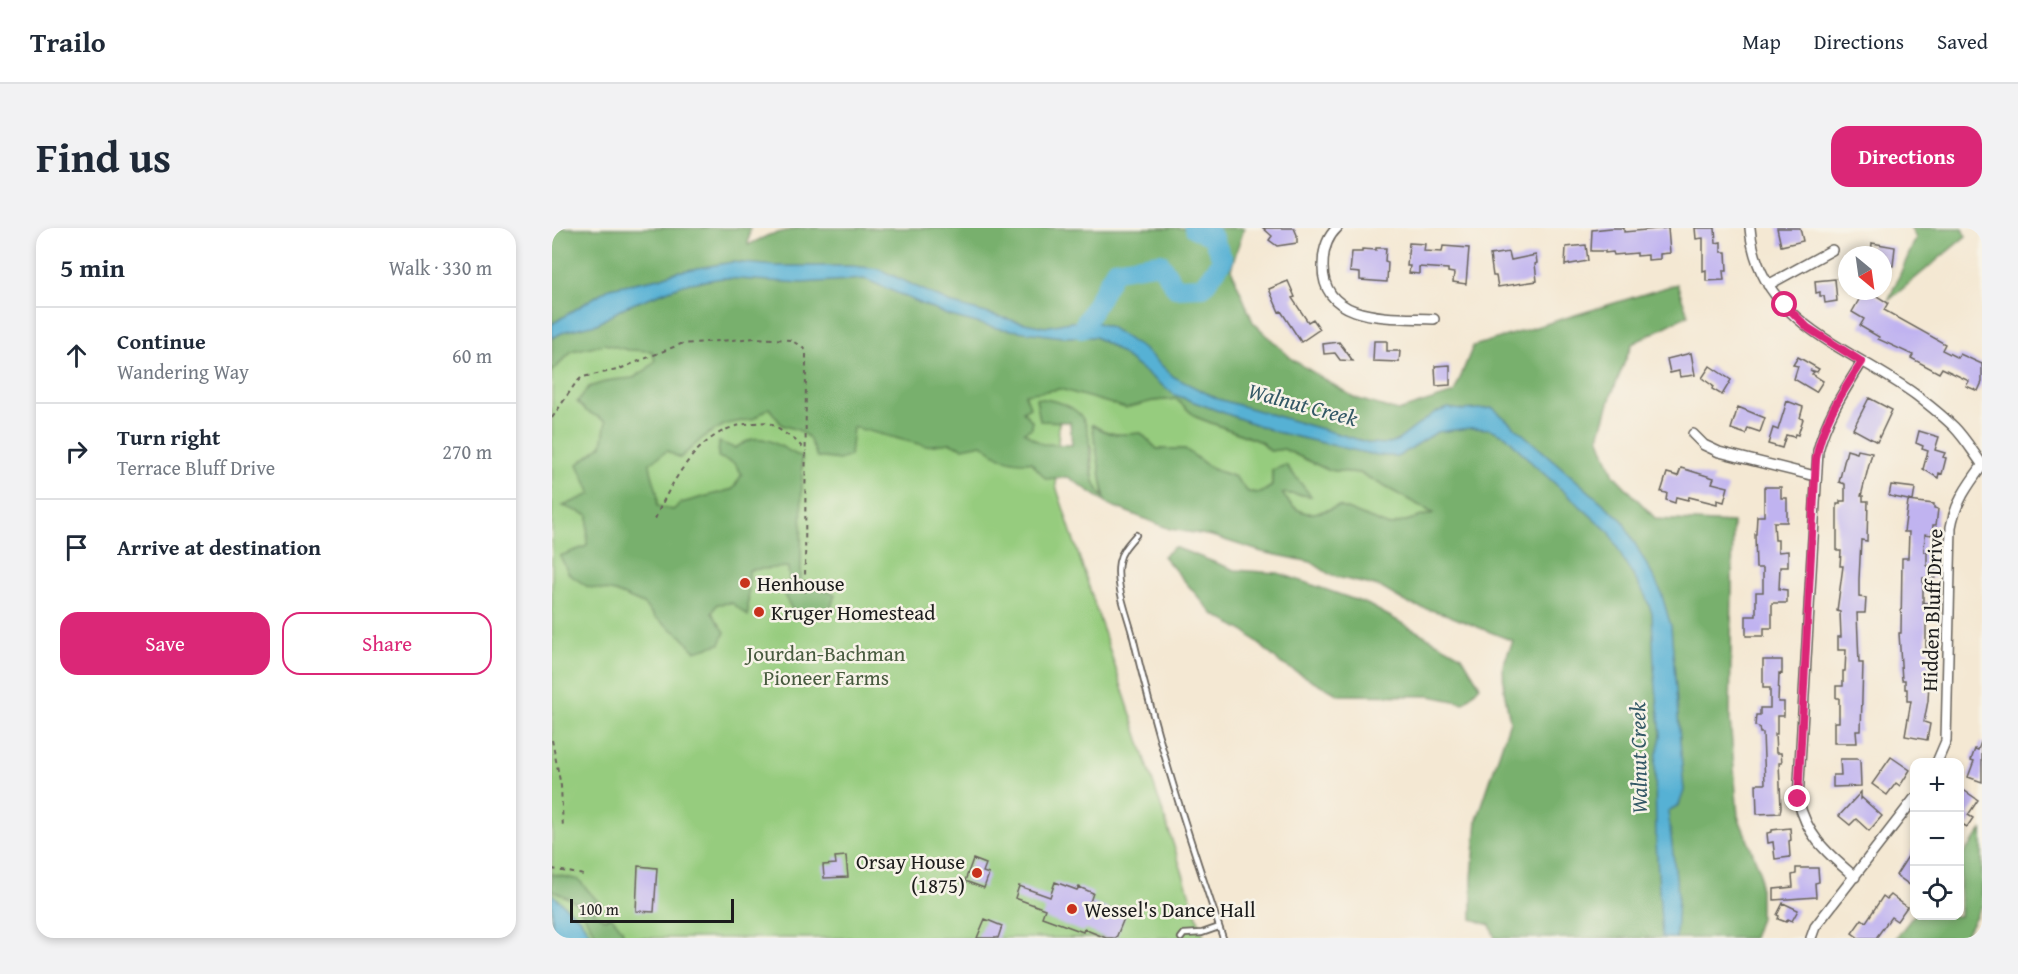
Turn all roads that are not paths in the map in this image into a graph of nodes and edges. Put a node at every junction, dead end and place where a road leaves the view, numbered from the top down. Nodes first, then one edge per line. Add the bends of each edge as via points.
1 (1337, 228) edge
2 (1750, 228) edge
3 (1832, 250) dead end
4 (1768, 285) junction
5 (1434, 319) dead end
6 (1862, 362) junction
7 (1692, 434) dead end
8 (1982, 465) edge
9 (1815, 476) junction
10 (1136, 535) dead end
11 (1939, 758) edge
12 (1910, 804) edge
13 (1855, 877) junction
14 (1219, 927) junction
15 (1180, 938) edge
16 (1223, 938) edge
17 (1811, 938) edge

1 - 5 street via 1326,244 1323,268 1325,284 1337,301 1352,311 1370,315
2 - 4 street via 1756,260
3 - 4 street
4 - 6 street via 1808,328
6 - 8 street via 1916,395 1955,428
6 - 9 street via 1824,427
7 - 9 street via 1719,452
8 - 11 street, Hidden Bluff Drive via 1954,512 1951,527 1946,741
9 - 13 street via 1798,799 1814,836
10 - 14 lane via 1119,560 1119,578 1140,670
12 - 13 street
13 - 17 street via 1815,927
14 - 15 lane
14 - 16 lane

